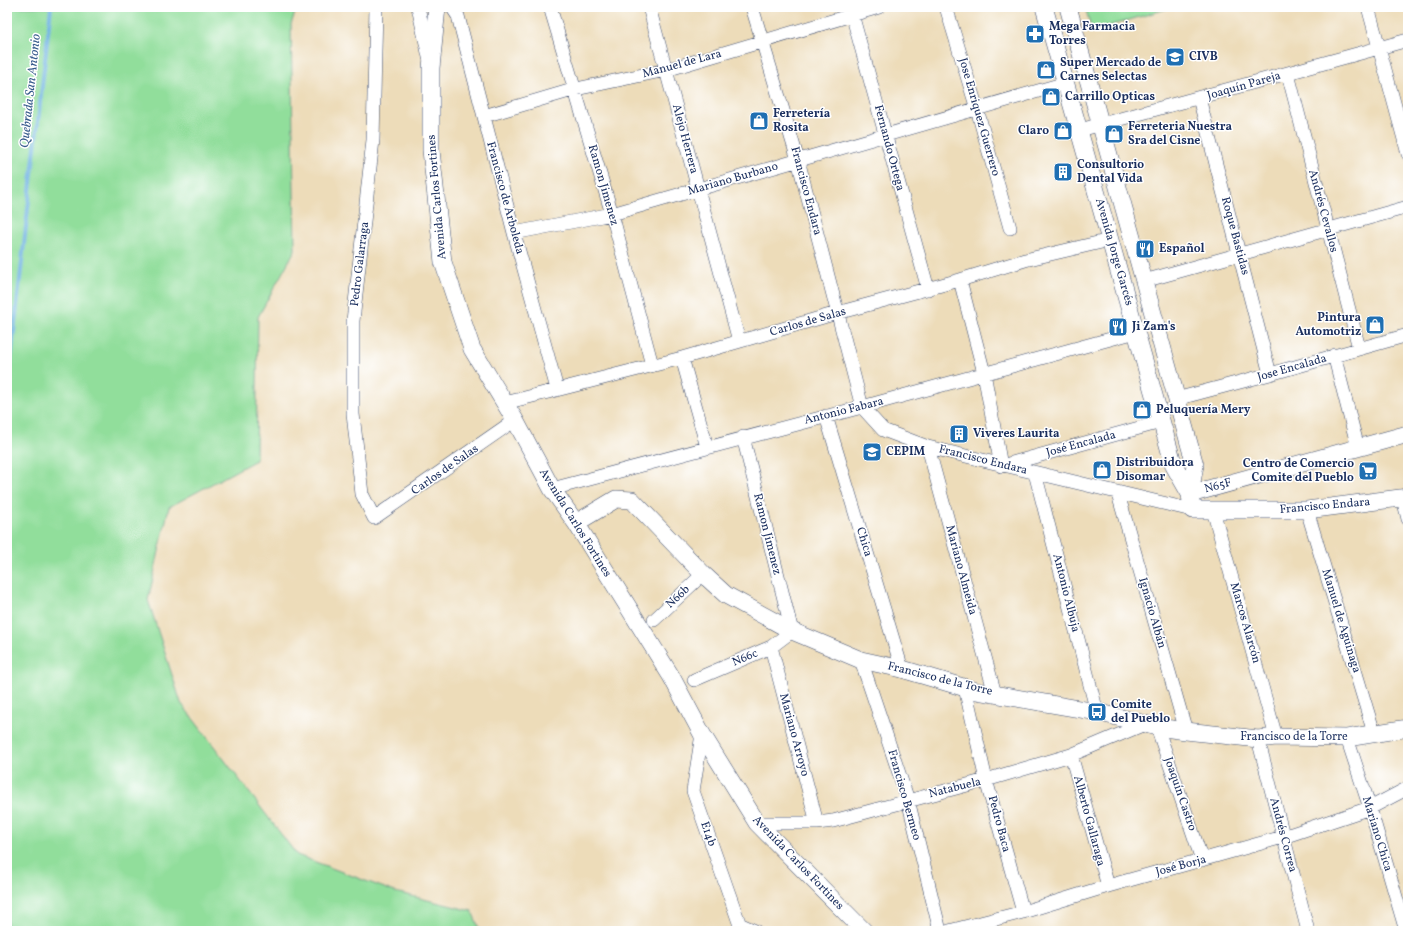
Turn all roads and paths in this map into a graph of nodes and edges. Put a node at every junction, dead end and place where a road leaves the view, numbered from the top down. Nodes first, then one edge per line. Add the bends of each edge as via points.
1 (376, 7) edge
2 (418, 7) edge
3 (437, 7) edge
4 (452, 7) edge
5 (550, 7) edge
6 (649, 7) edge
7 (752, 7) edge
8 (880, 7) edge
9 (946, 7) edge
10 (1044, 7) edge
11 (1068, 7) edge
12 (1368, 7) edge
13 (851, 11) edge
14 (1408, 40) edge
15 (762, 42) junction
16 (1379, 48) junction
17 (431, 68) junction
18 (666, 70) junction
19 (1288, 74) junction
20 (1066, 83) junction
21 (576, 89) junction
22 (1199, 98) junction
23 (977, 109) junction
24 (484, 116) junction
25 (1101, 124) junction
26 (1080, 130) junction
27 (886, 135) junction
28 (1408, 154) edge
29 (798, 160) junction
30 (698, 189) junction
31 (1408, 207) edge
32 (612, 214) junction
33 (1010, 228) dead end
34 (1328, 229) junction
35 (514, 233) junction
36 (1110, 240) junction
37 (1240, 255) junction
38 (960, 280) junction
39 (1144, 281) junction
40 (928, 289) junction
41 (837, 313) junction
42 (1136, 332) junction
43 (1408, 335) edge
44 (739, 341) junction
45 (1359, 348) junction
46 (1334, 356) junction
47 (682, 358) junction
48 (652, 365) junction
49 (984, 373) junction
50 (1270, 374) junction
51 (558, 389) junction
52 (1176, 399) junction
53 (505, 403) junction
54 (862, 407) junction
55 (826, 416) junction
56 (514, 420) junction
57 (1161, 422) junction
58 (1408, 434) edge
59 (743, 437) junction
60 (707, 447) junction
61 (928, 447) junction
62 (1358, 448) junction
63 (1002, 466) junction
64 (1035, 473) junction
65 (552, 489) junction
66 (1118, 494) junction
67 (1405, 498) edge
68 (1191, 502) junction
69 (1213, 510) junction
70 (1307, 510) junction
71 (374, 518) joint
72 (1408, 519) edge
73 (576, 523) junction
74 (703, 574) junction
75 (654, 620) dead end
76 (792, 631) junction
77 (771, 647) junction
78 (861, 660) junction
79 (902, 669) junction
80 (694, 680) dead end
81 (966, 688) junction
82 (995, 694) junction
83 (1097, 712) junction
84 (1152, 725) junction
85 (1408, 728) edge
86 (1186, 731) junction
87 (1374, 733) junction
88 (702, 734) junction
89 (1276, 737) junction
90 (1347, 738) junction
91 (1258, 739) junction
92 (1071, 755) junction
93 (986, 780) junction
94 (1408, 788) edge
95 (908, 800) junction
96 (1370, 808) junction
97 (757, 823) junction
98 (817, 823) junction
99 (1283, 837) junction
100 (1202, 860) junction
101 (1108, 886) junction
102 (1023, 912) junction
103 (740, 927) edge
104 (755, 931) edge
105 (864, 931) edge
106 (940, 931) edge
107 (949, 931) edge
108 (1308, 931) edge
109 (1406, 931) edge

1 - 71 street, Pedro Galarraga via 373,140 354,314 352,414 362,494
2 - 17 street
3 - 17 street, Avenida Carlos Fortines
4 - 24 street, Francisco de Arboleda via 458,16
5 - 21 street, Ramon Jimenez
6 - 18 street, Alejo Herrera
7 - 15 street, Francisco Endara
8 - 13 street, Manuel de Lara
9 - 23 street, Jose Enriquez Guerrero
10 - 20 street, Avenida Jorge Garcés
11 - 25 street, Avenida Jorge Garcés
12 - 16 street
13 - 15 street, Manuel de Lara
13 - 27 street, Fernando Ortega
14 - 16 street, Joaquín Pareja
15 - 18 street, Manuel de Lara
15 - 29 street, Francisco Endara
16 - 19 street, Joaquín Pareja
16 - 28 street
17 - 53 street, Avenida Carlos Fortines via 431,150 443,262 472,349
18 - 21 street, Manuel de Lara
18 - 30 street, Alejo Herrera
19 - 22 street, Joaquín Pareja
19 - 34 street, Andrés Cevallos
20 - 23 street, Mariano Burbano
20 - 26 street, Avenida Jorge Garcés
21 - 24 street, Manuel de Lara
21 - 32 street, Ramon Jimenez
22 - 25 street, Joaquín Pareja
22 - 37 street, Roque Bastidas
23 - 27 street, Mariano Burbano
23 - 33 street, Jose Enriquez Guerrero
24 - 35 street, Francisco de Arboleda
25 - 26 street, Joaquín Pareja
25 - 39 street, Avenida Jorge Garcés
26 - 36 street, Avenida Jorge Garcés
27 - 29 street, Mariano Burbano
27 - 40 street, Fernando Ortega
29 - 30 street, Mariano Burbano
29 - 41 street, Francisco Endara
30 - 32 street, Mariano Burbano
30 - 44 street, Alejo Herrera
31 - 34 street
32 - 35 street, Mariano Burbano
32 - 48 street, Ramon Jimenez
34 - 37 street
34 - 45 street, Andrés Cevallos
35 - 51 street, Francisco de Arboleda
36 - 38 street, Carlos de Salas via 1025,260
36 - 42 street, Avenida Jorge Garcés
37 - 39 street
37 - 50 street, Roque Bastidas
38 - 40 street, Carlos de Salas
38 - 49 street
39 - 52 street, Avenida Jorge Garcés
40 - 41 street, Carlos de Salas
41 - 44 street, Carlos de Salas
41 - 54 street, Francisco Endara
42 - 49 street, Antonio Fabara
42 - 57 street, Avenida Jorge Garcés
43 - 45 street, Jose Encalada
44 - 47 street, Carlos de Salas
45 - 46 street, Jose Encalada
46 - 50 street, Jose Encalada
46 - 62 street
47 - 48 street, Carlos de Salas
47 - 60 street
48 - 51 street, Carlos de Salas
49 - 54 street, Antonio Fabara
49 - 63 street
50 - 52 street, Jose Encalada
51 - 53 street, Carlos de Salas
52 - 68 street, Avenida Jorge Garcés via 1195,465
53 - 56 street, Avenida Carlos Fortines
54 - 55 street, Antonio Fabara
54 - 61 street, Francisco Endara via 883,430
55 - 59 street, Antonio Fabara
55 - 79 street, Chica
56 - 65 street, Avenida Carlos Fortines
56 - 71 street, Carlos de Salas
57 - 63 street, José Encalada
57 - 68 street, Avenida Jorge Garcés via 1174,466
58 - 62 street, N65F
59 - 60 street, Antonio Fabara
59 - 76 street, Ramon Jimenez
60 - 65 street, Antonio Fabara
61 - 63 street, Francisco Endara
61 - 82 street, Mariano Almeida
62 - 68 street, N65F
63 - 64 street, Francisco Endara
64 - 66 street, Francisco Endara
64 - 83 street, Antonio Albuja
65 - 73 street, Avenida Carlos Fortines
66 - 68 street, Francisco Endara
66 - 86 street, Ignacio Albán
67 - 70 street, Francisco Endara
67 - 72 street
68 - 69 street, Francisco Endara
69 - 70 street, Francisco Endara
69 - 89 street, Marcos Alarcón
70 - 87 street, Manuel de Aguinaga
73 - 74 street, Francisco de la Torre via 616,499 632,500
73 - 88 street, Avenida Carlos Fortines via 671,676
74 - 75 street, N66b
74 - 76 street, Francisco de la Torre via 726,595
76 - 77 street, N66c
76 - 78 street, Francisco de la Torre
77 - 80 street, N66c
77 - 98 street, Mariano Arroyo
78 - 79 street, Francisco de la Torre
78 - 95 street, Francisco Bermeo
79 - 81 street, Francisco de la Torre
81 - 82 street, Francisco de la Torre
81 - 93 street, Pedro Baca
82 - 83 street, Francisco de la Torre
83 - 84 street, Francisco de la Torre
84 - 86 street, Francisco de la Torre
84 - 92 street, Natabuela
84 - 100 street, Joaquín Castro
85 - 87 street, Francisco de la Torre
86 - 91 street, Francisco de la Torre
87 - 90 street, Francisco de la Torre
88 - 97 street, Avenida Carlos Fortines
88 - 103 street, E14b via 693,790
89 - 90 street, Francisco de la Torre
89 - 91 street, Francisco de la Torre
90 - 96 street, Mariano Chica
91 - 99 street, Andrés Correa
92 - 93 street, Natabuela
92 - 101 street, Alberto Gallaraga
93 - 95 street, Natabuela
93 - 102 street, Pedro Baca
94 - 96 street, José Borja
95 - 98 street, Natabuela
95 - 106 street, Francisco Bermeo
96 - 99 street, José Borja
96 - 109 street, Mariano Chica
97 - 98 street, Natabuela
97 - 105 street, Avenida Carlos Fortines
99 - 100 street, José Borja
99 - 108 street, Andrés Correa
100 - 101 street, José Borja
101 - 102 street, José Borja
102 - 107 street, José Borja
103 - 104 street

